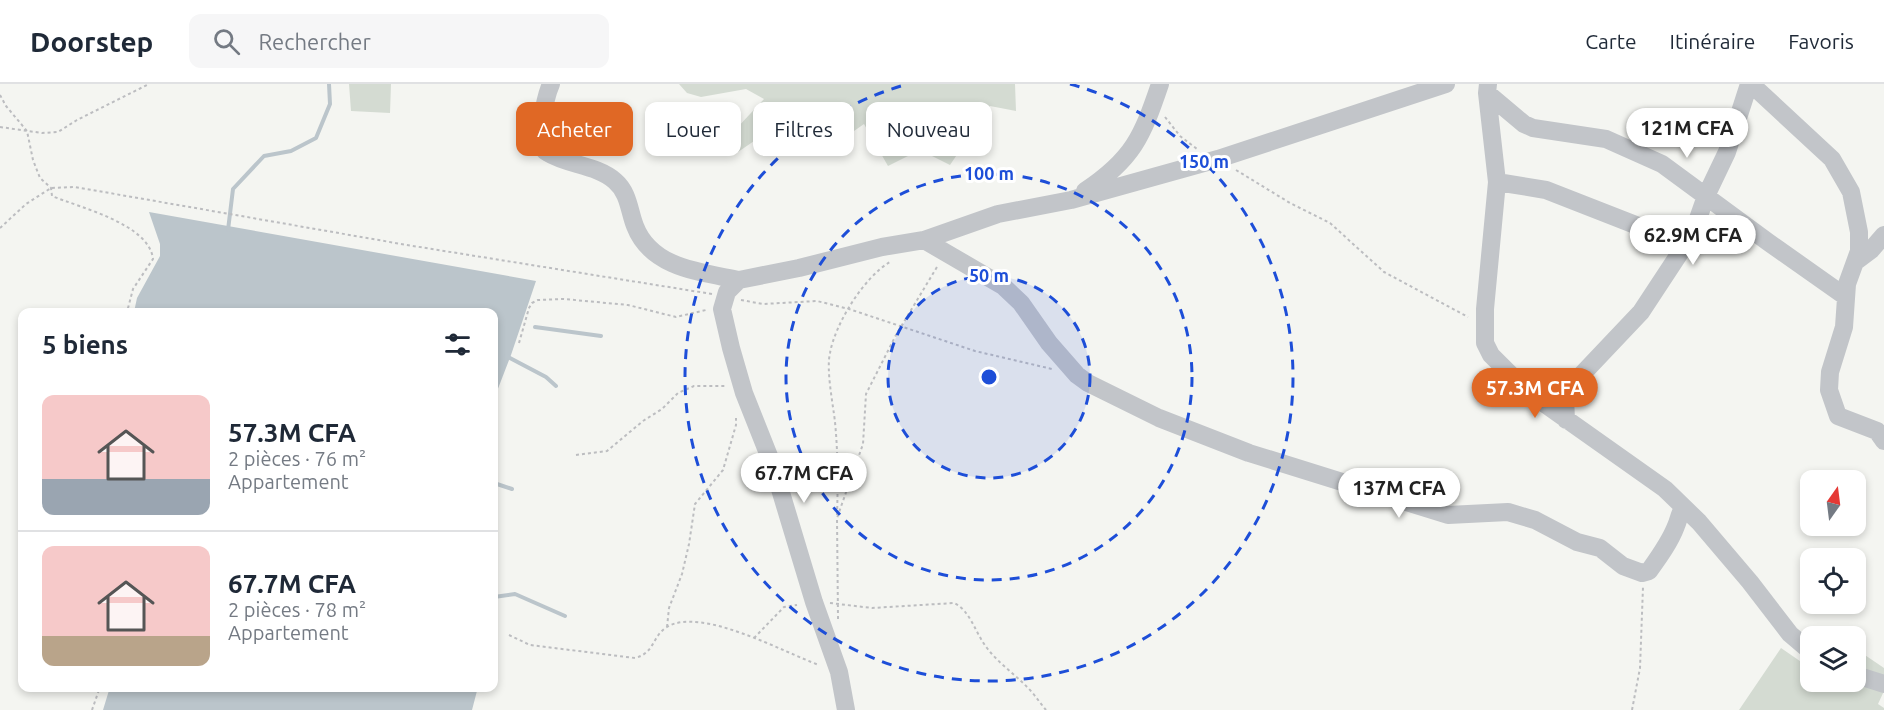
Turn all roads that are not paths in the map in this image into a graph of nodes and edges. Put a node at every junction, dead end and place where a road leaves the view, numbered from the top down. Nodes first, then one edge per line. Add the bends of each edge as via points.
1 (551, 84) edge
2 (1446, 84) edge
3 (1750, 84) edge
4 (1160, 89) edge
5 (1488, 89) edge
6 (1497, 182) junction
7 (1706, 196) junction
8 (1071, 200) junction
9 (1693, 232) junction
10 (1884, 235) edge
11 (924, 240) junction
12 (1856, 262) junction
13 (739, 280) junction
14 (1846, 297) junction
15 (1566, 420) junction
16 (1884, 441) edge
17 (1683, 508) junction
18 (1800, 642) edge
19 (1866, 678) edge
20 (1884, 684) edge
21 (846, 710) edge

1 - 13 street via 539,135 547,153 614,179 631,208 642,240 662,260
2 - 8 street via 1218,159
3 - 7 street via 1727,152
3 - 12 street via 1832,159 1839,170 1851,192 1858,232
4 - 8 street via 1128,155 1104,178
5 - 6 street
5 - 7 street via 1524,124 1612,142 1662,164
6 - 9 street via 1546,190 1656,233
6 - 15 street via 1485,344 1528,392
7 - 9 street
7 - 14 street
8 - 11 street via 998,214
9 - 15 street via 1641,312 1569,388 1565,396
10 - 12 street
11 - 13 street
11 - 17 street via 1003,286 1077,375 1088,383 1159,418 1249,453 1448,515 1508,512 1535,520 1577,542 1600,548 1623,566 1645,572 1665,546
12 - 14 street
13 - 21 street via 724,297 722,309 730,348 773,466 839,672
14 - 16 street via 1844,327 1830,372 1829,390 1838,416 1877,431
15 - 17 street via 1665,489
17 - 18 street
19 - 20 street

